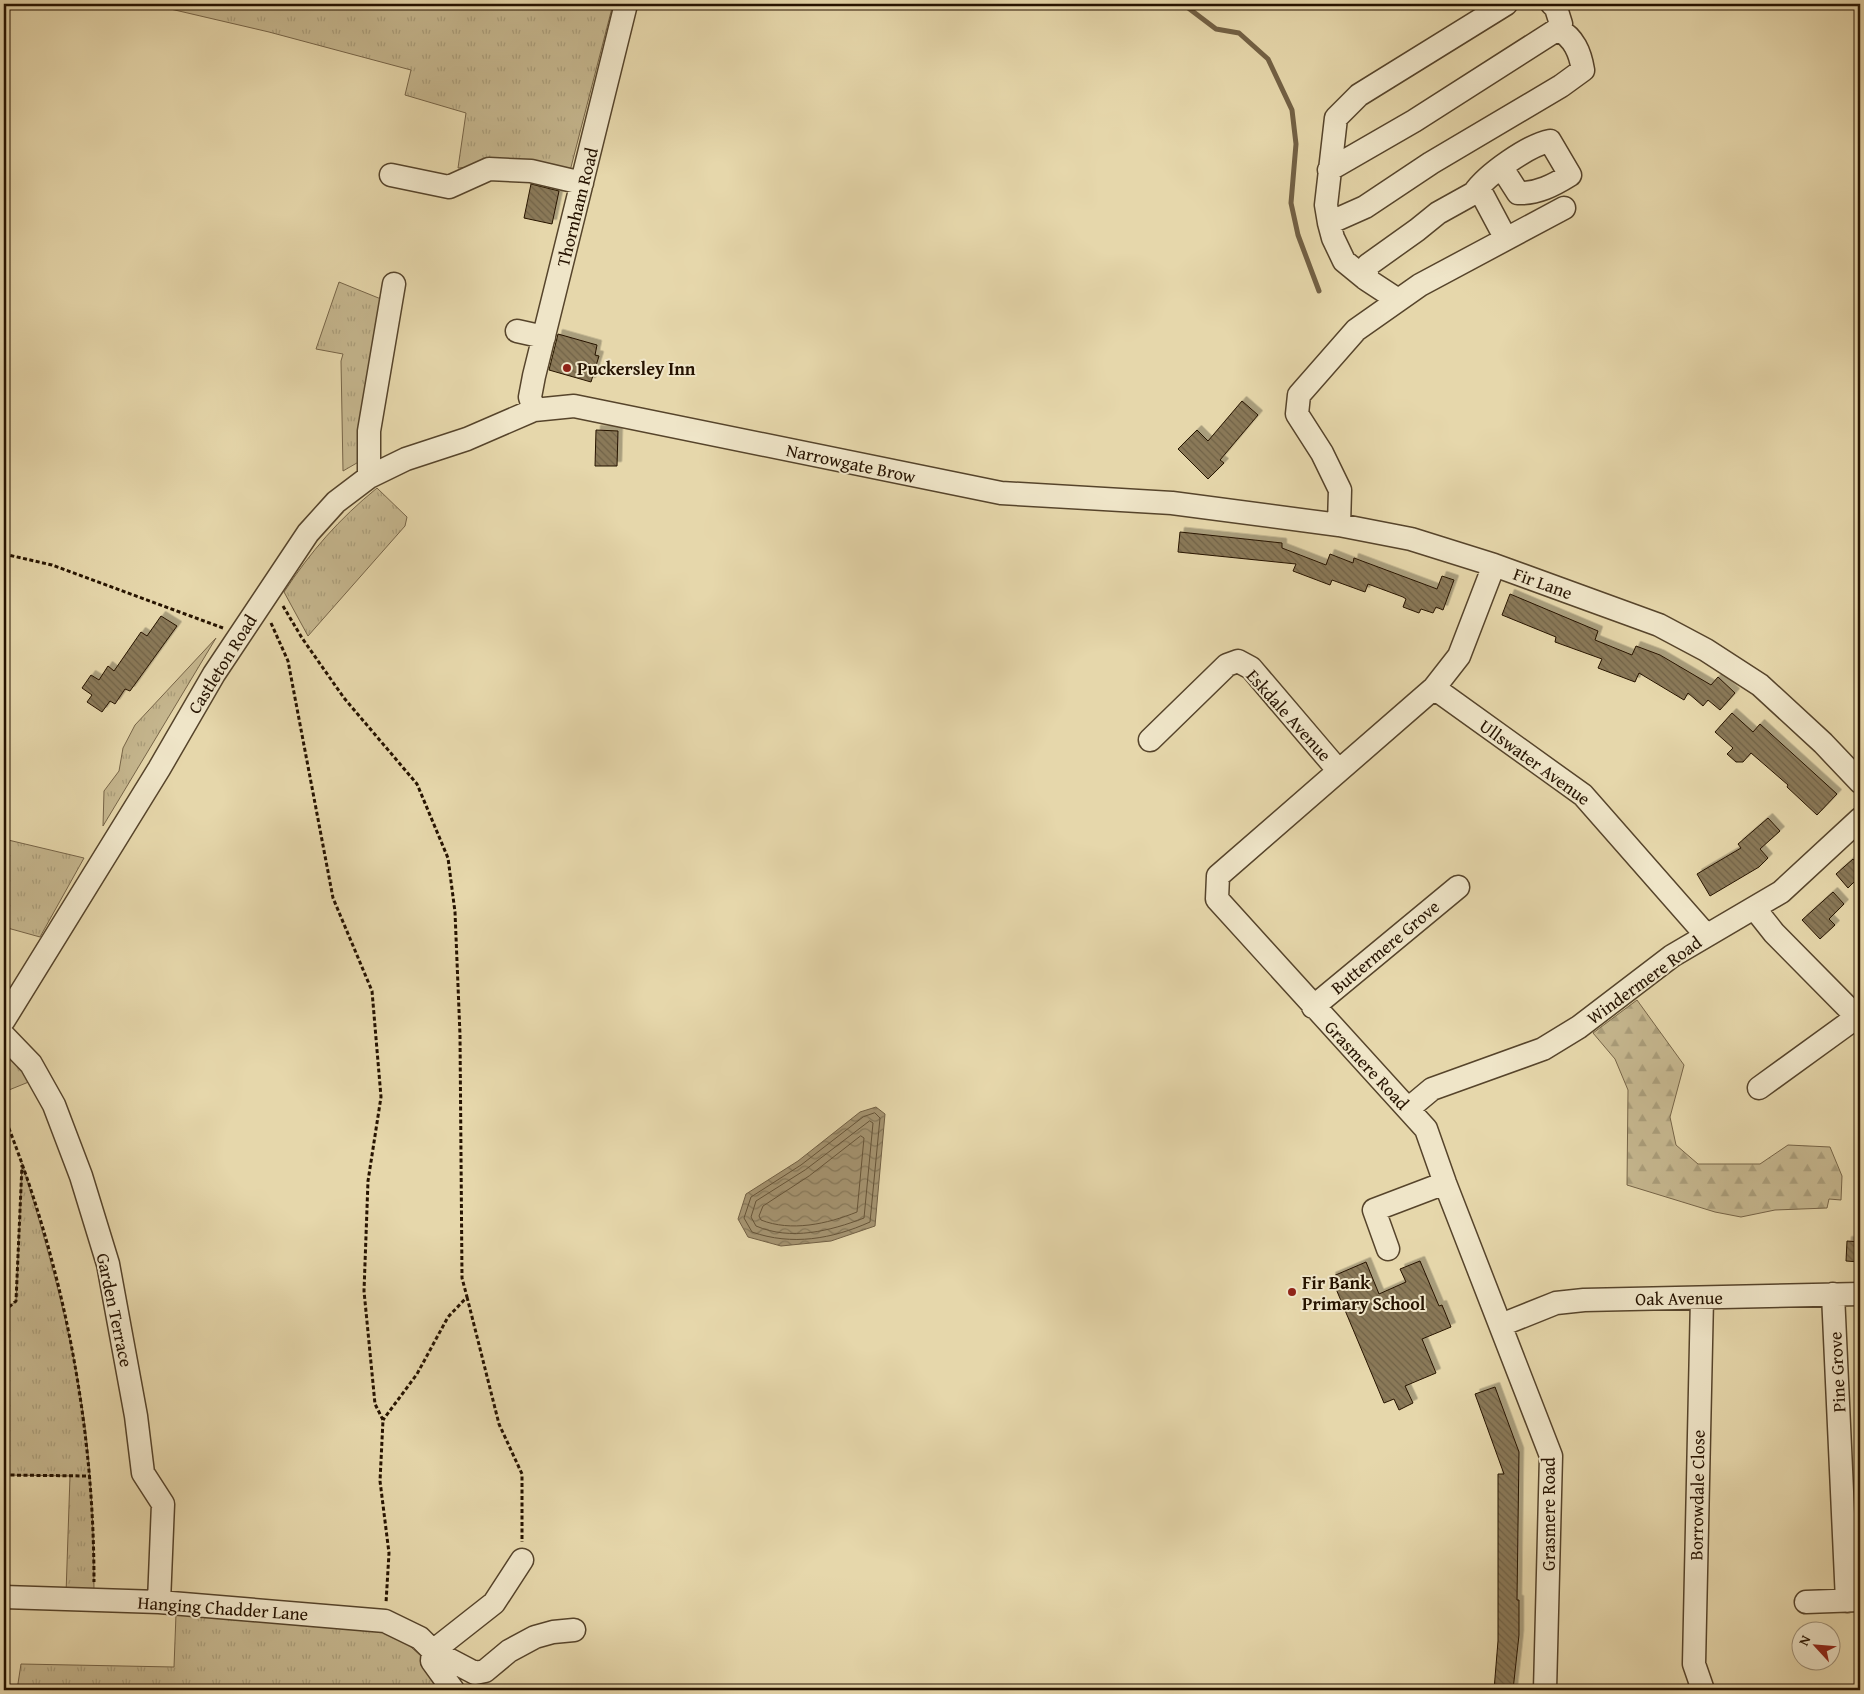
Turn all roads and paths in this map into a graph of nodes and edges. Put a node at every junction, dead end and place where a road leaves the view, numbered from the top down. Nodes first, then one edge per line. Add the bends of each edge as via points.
1 (626, 4) edge
2 (1506, 4) edge
3 (1552, 4) edge
4 (1558, 29) junction
5 (1502, 168) dead end
6 (1329, 170) junction
7 (391, 175) dead end
8 (582, 183) junction
9 (1474, 193) junction
10 (1564, 208) dead end
11 (1329, 223) junction
12 (1506, 239) junction
13 (1366, 279) junction
14 (394, 284) dead end
15 (1398, 300) junction
16 (517, 331) dead end
17 (544, 337) junction
18 (534, 410) junction
19 (369, 477) junction
20 (1172, 503) joint
21 (1339, 525) junction
22 (4, 554) edge
23 (1494, 565) junction
24 (272, 585) junction
25 (256, 610) junction
26 (239, 635) junction
27 (1434, 688) junction
28 (1150, 740) dead end
29 (1338, 770) junction
30 (1860, 782) edge
31 (1860, 819) edge
32 (1458, 887) dead end
33 (1754, 909) junction
34 (1706, 935) junction
35 (1313, 1007) junction
36 (1859, 1018) edge
37 (4, 1020) edge
38 (4, 1036) edge
39 (1759, 1088) dead end
40 (1408, 1109) junction
41 (4, 1116) edge
42 (22, 1163) junction
43 (1445, 1183) junction
44 (1388, 1249) dead end
45 (1833, 1294) junction
46 (1860, 1294) edge
47 (467, 1297) junction
48 (1702, 1298) junction
49 (4, 1311) edge
50 (1501, 1325) junction
51 (383, 1420) junction
52 (4, 1475) edge
53 (90, 1476) junction
54 (522, 1560) joint
55 (4, 1596) edge
56 (386, 1597) dead end
57 (95, 1600) junction
58 (1854, 1600) edge
59 (158, 1602) junction
60 (1806, 1602) dead end
61 (574, 1630) dead end
62 (433, 1651) junction
63 (454, 1690) edge
64 (1545, 1690) edge
65 (1703, 1690) edge

1 - 8 street, Thornham Road
2 - 6 street via 1359,95 1336,118
3 - 4 street via 1561,24
4 - 6 street via 1414,121
4 - 11 street via 1568,35 1580,53 1583,70 1365,207
5 - 9 street via 1481,183
6 - 11 street via 1326,205
7 - 8 street via 449,187 489,169 532,171
8 - 17 street, Thornham Road
9 - 12 street via 1482,194 1488,202
9 - 13 street via 1438,213 1375,258 1368,264
10 - 12 street
11 - 13 street via 1344,261
12 - 15 street via 1420,284
13 - 15 street
14 - 19 street via 369,431
15 - 21 street via 1356,330 1299,395 1297,414 1322,453 1340,490
16 - 17 street
17 - 18 street, Thornham Road via 530,397
18 - 19 street, Castleton Road
18 - 20 street, Narrowgate Brow via 574,406 1001,493
19 - 24 street, Castleton Road via 336,502 308,533
20 - 21 street, Fir Lane
21 - 23 street, Fir Lane via 1411,539
22 - 26 path via 52,565
23 - 27 street, Grasmere Road via 1459,656
23 - 30 street, Fir Lane via 1659,625 1706,650 1760,685
24 - 25 street, Castleton Road
24 - 47 path via 302,638 344,698 417,784 448,858 460,1035 462,1278
25 - 26 street, Castleton Road
25 - 51 path via 268,617 288,660 333,898 372,991 380,1097 368,1181 364,1291 375,1404
26 - 37 street, Castleton Road
27 - 29 street, Grasmere Road
27 - 34 street, Ullswater Avenue via 1583,795
28 - 29 street, Eskdale Avenue via 1227,665 1238,661 1251,668
29 - 35 street, Grasmere Road via 1218,876 1216,899
31 - 33 street, Windermere Road via 1781,892
32 - 35 street, Buttermere Grove
33 - 34 street, Windermere Road
33 - 36 street
34 - 40 street, Windermere Road via 1543,1049 1432,1089
35 - 40 street, Grasmere Road
36 - 39 street
38 - 59 street, Garden Terrace via 31,1064 54,1105 81,1176 108,1264 143,1472 163,1504
40 - 43 street, Grasmere Road via 1426,1129
41 - 42 path
42 - 49 path via 16,1301
42 - 53 path via 66,1320
43 - 44 street via 1374,1210
43 - 50 street, Grasmere Road
45 - 46 street, Oak Avenue
45 - 48 street, Oak Avenue
45 - 58 street, Pine Grove
47 - 51 path via 448,1317 417,1374
47 - 54 path via 499,1424 522,1474
48 - 50 street, Oak Avenue via 1556,1303
48 - 65 street, Borrowdale Close via 1694,1664
50 - 64 street, Grasmere Road via 1551,1456
51 - 56 path via 380,1481 389,1554
52 - 53 path
53 - 57 path
54 - 62 street via 494,1603
55 - 57 street, Hanging Chadder Lane
57 - 59 street, Hanging Chadder Lane
58 - 60 street, Pine Grove
59 - 62 street, Hanging Chadder Lane via 385,1621 420,1638
61 - 62 street, Hanging Chadder Lane via 535,1638 476,1673
62 - 63 street via 432,1661

